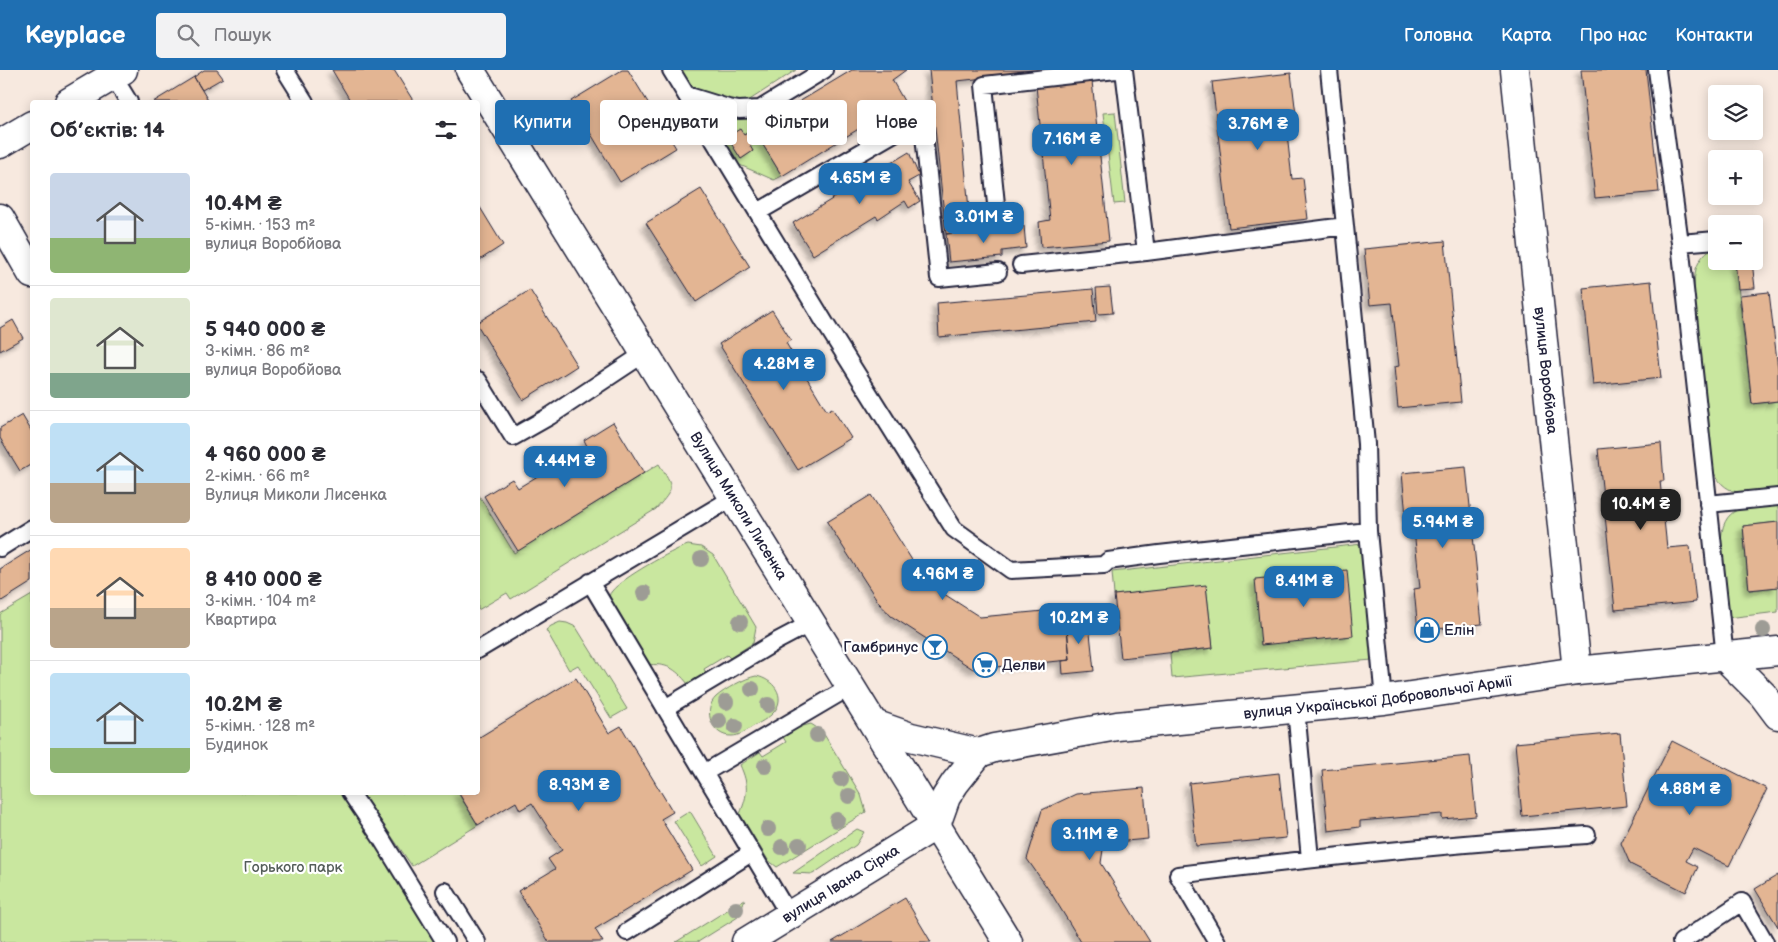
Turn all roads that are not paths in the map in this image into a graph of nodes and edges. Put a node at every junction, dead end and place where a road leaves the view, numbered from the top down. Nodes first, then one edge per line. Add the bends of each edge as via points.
1 (284, 70) edge
2 (470, 70) edge
3 (671, 70) edge
4 (824, 70) edge
5 (1116, 70) edge
6 (1124, 70) edge
7 (1329, 70) edge
8 (1515, 70) edge
9 (1656, 70) edge
10 (118, 73) edge
11 (686, 95) junction
12 (72, 100) edge
13 (129, 100) edge
14 (304, 100) edge
15 (30, 125) edge
16 (0, 144) edge
17 (996, 204) dead end
18 (758, 212) junction
19 (0, 218) edge
20 (1346, 226) junction
21 (1708, 241) edge
22 (1680, 243) junction
23 (1146, 252) junction
24 (1022, 265) dead end
25 (30, 270) edge
26 (998, 272) dead end
27 (645, 353) junction
28 (480, 383) edge
29 (734, 497) junction
30 (1778, 497) edge
31 (1708, 504) junction
32 (30, 529) edge
33 (1368, 531) junction
34 (0, 548) edge
35 (590, 582) junction
36 (811, 623) junction
37 (480, 649) edge
38 (1778, 651) edge
39 (1725, 657) junction
40 (1577, 671) junction
41 (850, 687) junction
42 (1384, 700) junction
43 (665, 708) junction
44 (1296, 709) junction
45 (1778, 715) edge
46 (874, 724) junction
47 (979, 753) junction
48 (704, 773) junction
49 (352, 795) edge
50 (936, 825) junction
51 (1587, 835) dead end
52 (751, 853) junction
53 (1310, 859) junction
54 (445, 891) dead end
55 (789, 916) junction
56 (627, 932) dead end
57 (1001, 940) edge
58 (445, 942) edge
59 (477, 942) edge
60 (746, 942) edge
61 (1217, 942) edge
62 (1681, 942) edge
63 (1765, 942) edge

1 - 14 lane
2 - 27 street, Вулиця Миколи Лисенка
3 - 11 lane
4 - 11 lane via 760,109 728,108
5 - 17 lane via 984,86
6 - 23 lane
7 - 20 lane
8 - 40 street, вулиця Воробйова
9 - 22 lane
10 - 12 street
10 - 13 lane
11 - 18 lane
15 - 16 street
18 - 26 lane via 922,116 939,278
18 - 33 lane via 954,529 1011,570 1104,565 1108,561 1159,554
19 - 25 street
20 - 23 lane
20 - 33 lane via 1366,444
21 - 22 lane
22 - 31 lane
23 - 24 lane
27 - 28 lane via 513,437
27 - 29 street, Вулиця Миколи Лисенка
29 - 35 lane
29 - 36 street, Вулиця Миколи Лисенка
30 - 31 lane
31 - 39 lane
32 - 34 lane
33 - 42 lane
35 - 37 lane
35 - 43 lane
36 - 41 street, Вулиця Миколи Лисенка
36 - 43 lane
38 - 39 street, вулиця Української Добровольчої Армії
39 - 40 street, вулиця Української Добровольчої Армії
39 - 45 street
40 - 42 street, вулиця Української Добровольчої Армії
41 - 46 street, Вулиця Миколи Лисенка
41 - 48 lane
42 - 44 street, вулиця Української Добровольчої Армії
43 - 48 lane
44 - 47 street, вулиця Української Добровольчої Армії via 1107,727
44 - 53 lane
46 - 47 street, вулиця Української Добровольчої Армії via 911,737
46 - 50 street, Вулиця Миколи Лисенка
47 - 50 street via 946,796
48 - 52 lane
49 - 58 lane
50 - 55 street, вулиця Івана Сірка
50 - 57 street, Вулиця Миколи Лисенка
51 - 53 lane
52 - 55 lane
52 - 56 lane
53 - 61 lane via 1178,875
54 - 59 lane
55 - 60 street, вулиця Івана Сірка
62 - 63 lane via 1742,902

